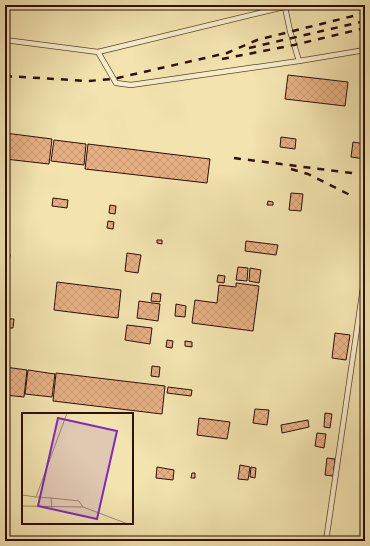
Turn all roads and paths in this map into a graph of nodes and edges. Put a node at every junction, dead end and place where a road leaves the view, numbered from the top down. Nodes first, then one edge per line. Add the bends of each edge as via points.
1 (292, 5) edge
2 (285, 7) junction
3 (5, 40) edge
4 (365, 50) edge
5 (98, 52) junction
6 (299, 61) junction
7 (365, 274) edge
8 (326, 541) edge

1 - 2 lane
2 - 5 lane
2 - 6 lane
3 - 5 lane
4 - 6 lane
5 - 6 lane via 116,83 131,85
7 - 8 lane

